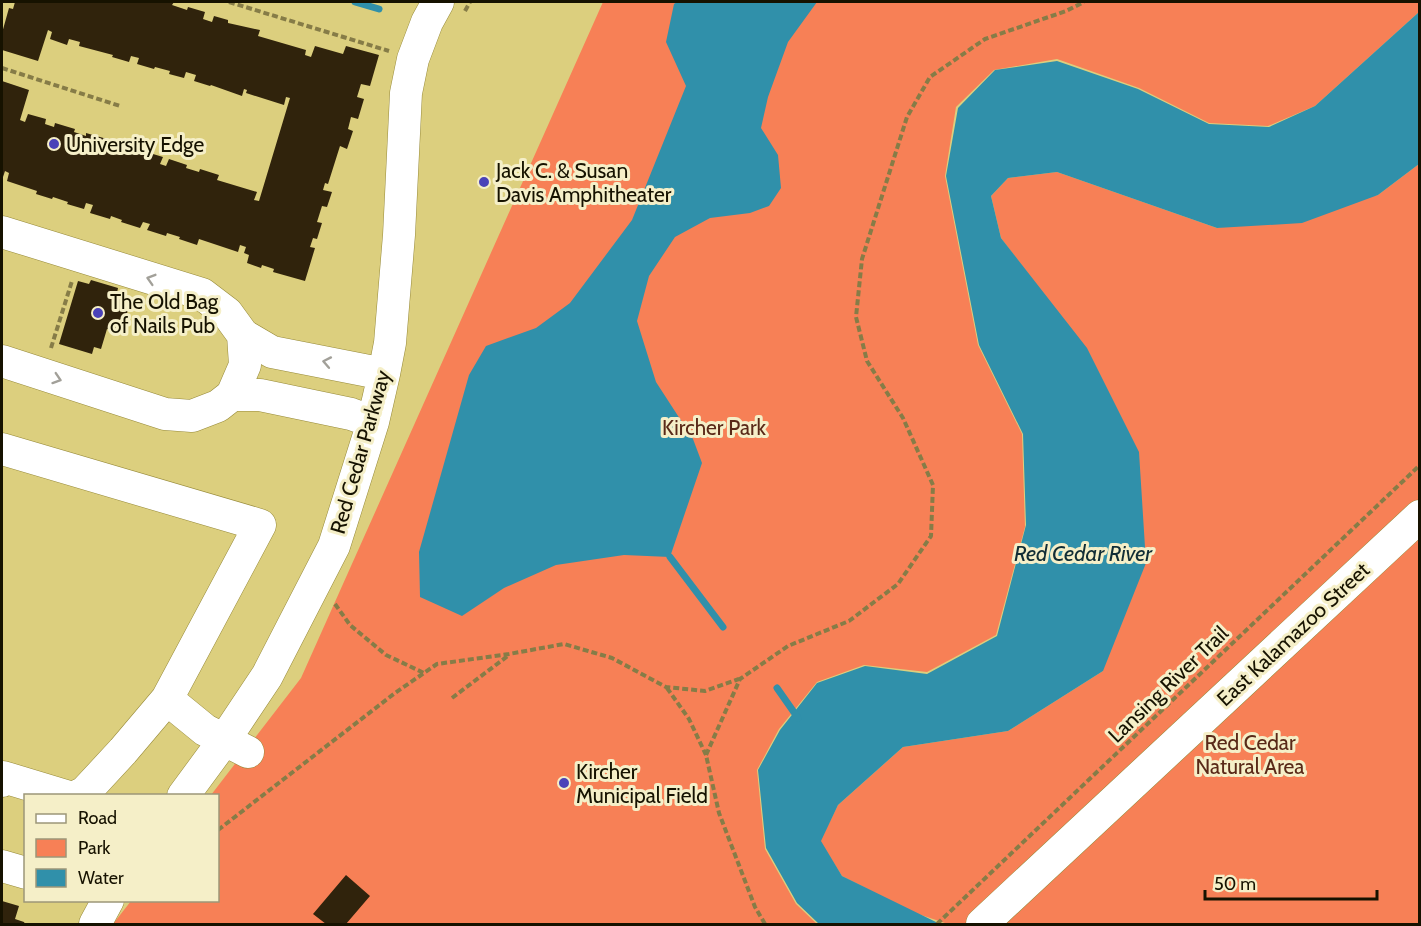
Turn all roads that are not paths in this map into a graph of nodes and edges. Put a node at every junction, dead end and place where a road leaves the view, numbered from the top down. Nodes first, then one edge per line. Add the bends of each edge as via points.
1 (438, 2) edge
2 (2, 232) edge
3 (243, 335) junction
4 (2, 361) edge
5 (384, 374) junction
6 (232, 395) junction
7 (373, 422) junction
8 (2, 449) edge
9 (1419, 516) edge
10 (166, 699) junction
11 (236, 746) junction
12 (2, 778) edge
13 (62, 794) edge
14 (80, 794) edge
15 (184, 794) edge
16 (2, 866) edge
17 (24, 872) edge
18 (982, 924) edge

1 - 5 street, Red Cedar Parkway via 413,59 406,93 399,235
3 -> 2 street via 227,312 202,294
5 -> 3 street via 272,352
3 - 6 street via 244,365
4 -> 6 street via 165,414 192,416 218,406
5 - 7 street, Red Cedar Parkway
6 - 7 street via 260,395
7 - 11 street, Red Cedar Parkway via 334,546
8 - 10 street via 260,525
9 - 18 street, East Kalamazoo Street
10 - 11 street via 205,730
10 - 14 street
11 - 15 street, Red Cedar Parkway
12 - 13 street
16 - 17 street

